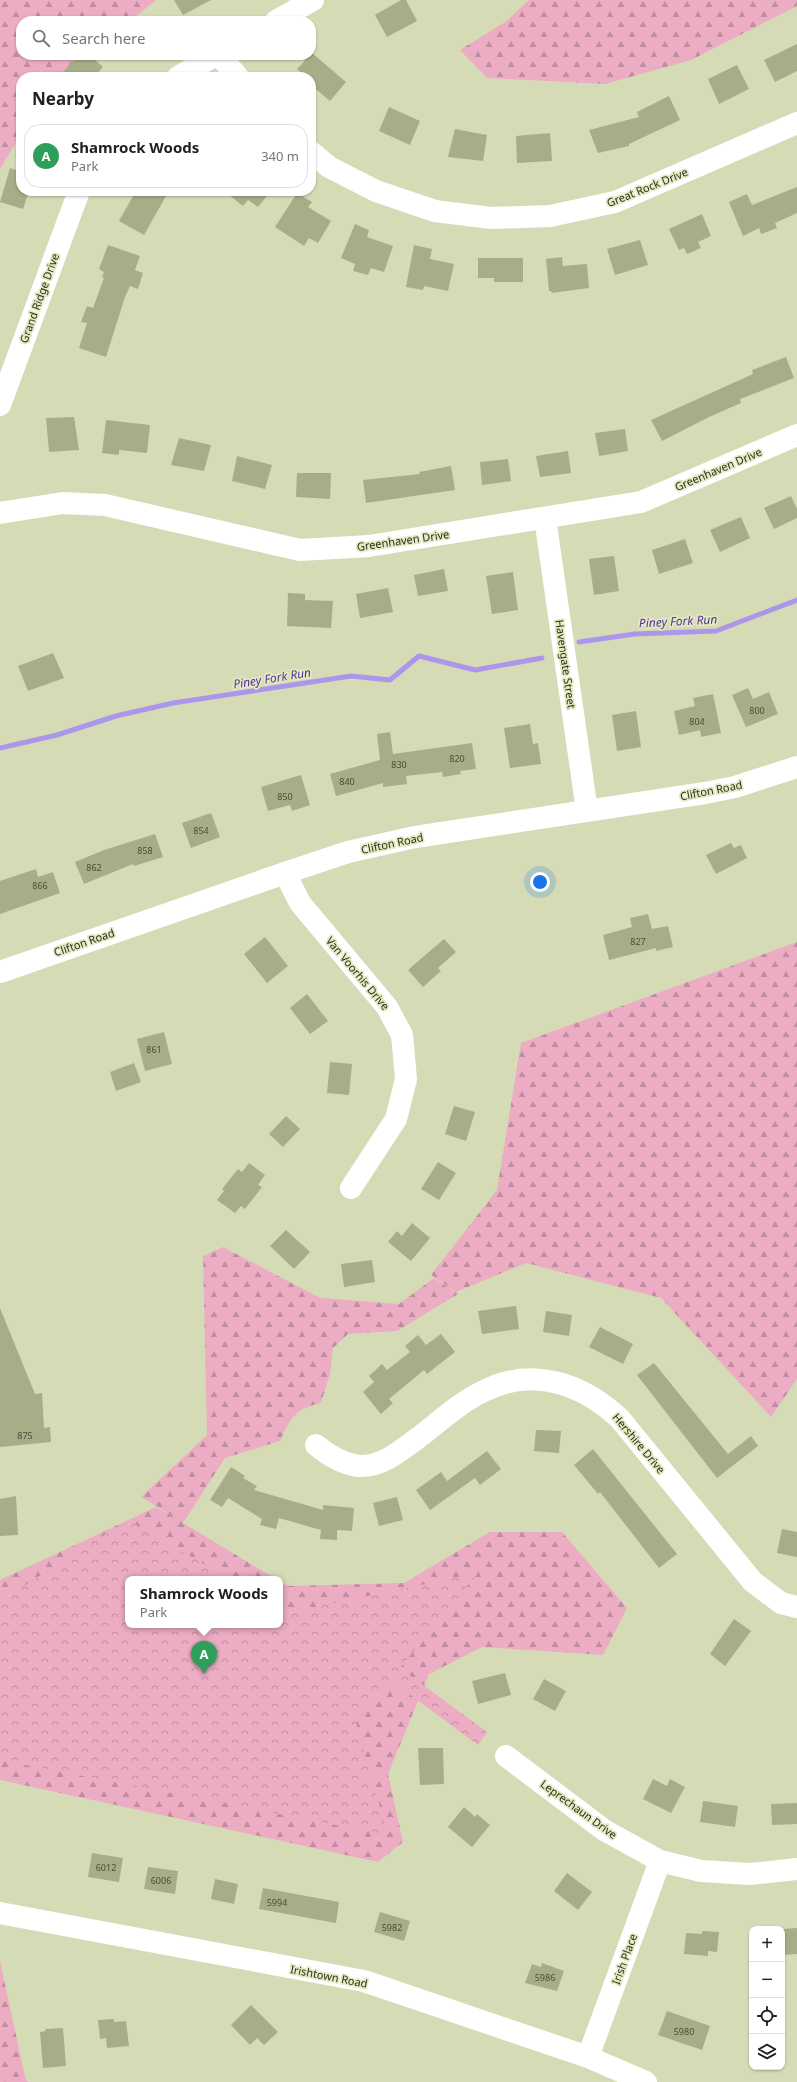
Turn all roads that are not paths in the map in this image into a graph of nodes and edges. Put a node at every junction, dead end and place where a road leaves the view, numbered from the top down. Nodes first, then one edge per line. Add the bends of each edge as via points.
1 (313, 0) edge
2 (285, 16) edge
3 (207, 60) edge
4 (223, 60) edge
5 (187, 72) edge
6 (234, 72) edge
7 (797, 123) edge
8 (316, 156) edge
9 (77, 196) edge
10 (0, 405) edge
11 (797, 435) edge
12 (0, 513) edge
13 (544, 518) junction
14 (797, 768) edge
15 (587, 811) junction
16 (285, 873) junction
17 (0, 972) edge
18 (351, 1188) dead end
19 (316, 1445) dead end
20 (797, 1607) edge
21 (506, 1756) dead end
22 (660, 1862) junction
23 (797, 1869) edge
24 (0, 1913) edge
25 (588, 2057) junction
26 (646, 2082) edge

1 - 2 street
3 - 5 street
4 - 6 street
7 - 8 street, Great Rock Drive via 615,202 550,216 491,218 434,211 376,191 328,167
9 - 10 street, Grand Ridge Drive
11 - 13 street, Greenhaven Drive via 641,502
12 - 13 street, Greenhaven Drive via 63,503 105,505 300,550 369,546
13 - 15 street, Havengate Street
14 - 15 street, Clifton Road via 736,787
15 - 16 street, Clifton Road via 381,844
16 - 17 street, Clifton Road
16 - 18 street, Van Voorhis Drive via 300,903 387,1006 402,1035 406,1079 396,1119
19 - 20 street, Hershire Drive via 339,1461 359,1466 371,1464 396,1454 485,1390 501,1384 536,1380 567,1385 596,1399 620,1419 753,1582 781,1602
21 - 22 street, Leprechaun Drive via 604,1830
22 - 23 street, Leprechaun Drive via 701,1871 750,1874
22 - 25 street, Irish Place
24 - 25 street, Irishtown Road via 364,1982
25 - 26 street, Irishtown Road

